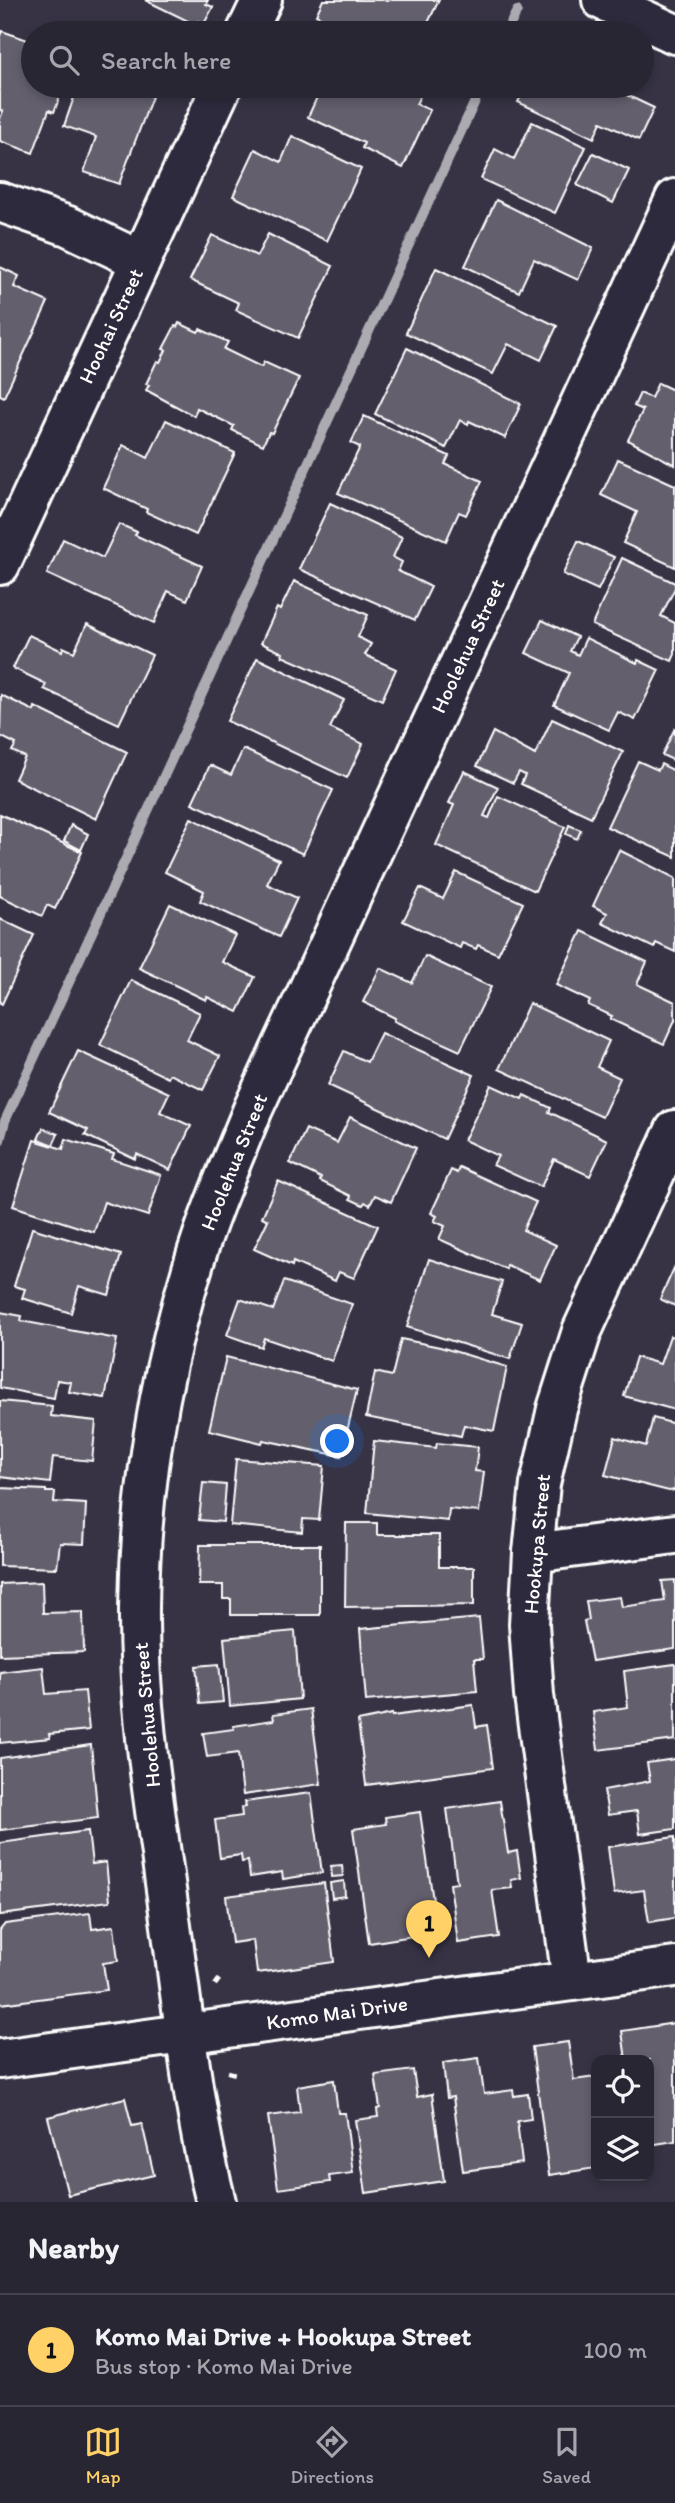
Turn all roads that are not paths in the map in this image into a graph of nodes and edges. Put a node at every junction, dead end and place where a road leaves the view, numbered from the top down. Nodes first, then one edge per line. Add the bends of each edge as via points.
1 (262, 0) edge
2 (602, 0) edge
3 (252, 21) edge
4 (647, 21) edge
5 (654, 24) edge
6 (675, 34) edge
7 (216, 98) edge
8 (675, 199) edge
9 (0, 202) edge
10 (141, 261) junction
11 (0, 565) edge
12 (675, 1130) edge
13 (675, 1534) edge
14 (533, 1553) junction
15 (675, 1967) edge
16 (572, 1981) junction
17 (187, 2033) junction
18 (0, 2059) edge
19 (216, 2202) edge

1 - 3 street
2 - 4 street
5 - 6 street
7 - 10 street, Hoohai Street
8 - 17 street, Hoolehua Street via 253,1109 220,1189 174,1334 153,1436 139,1608 149,1768
9 - 10 street via 68,226
10 - 11 street, Hoohai Street
12 - 14 street, Hookupa Street via 582,1331 540,1484
13 - 14 street
14 - 16 street, Hookupa Street via 534,1695
15 - 16 street, Komo Mai Drive
16 - 17 street, Komo Mai Drive
17 - 18 street, Komo Mai Drive
17 - 19 street, Hoolehua Street

